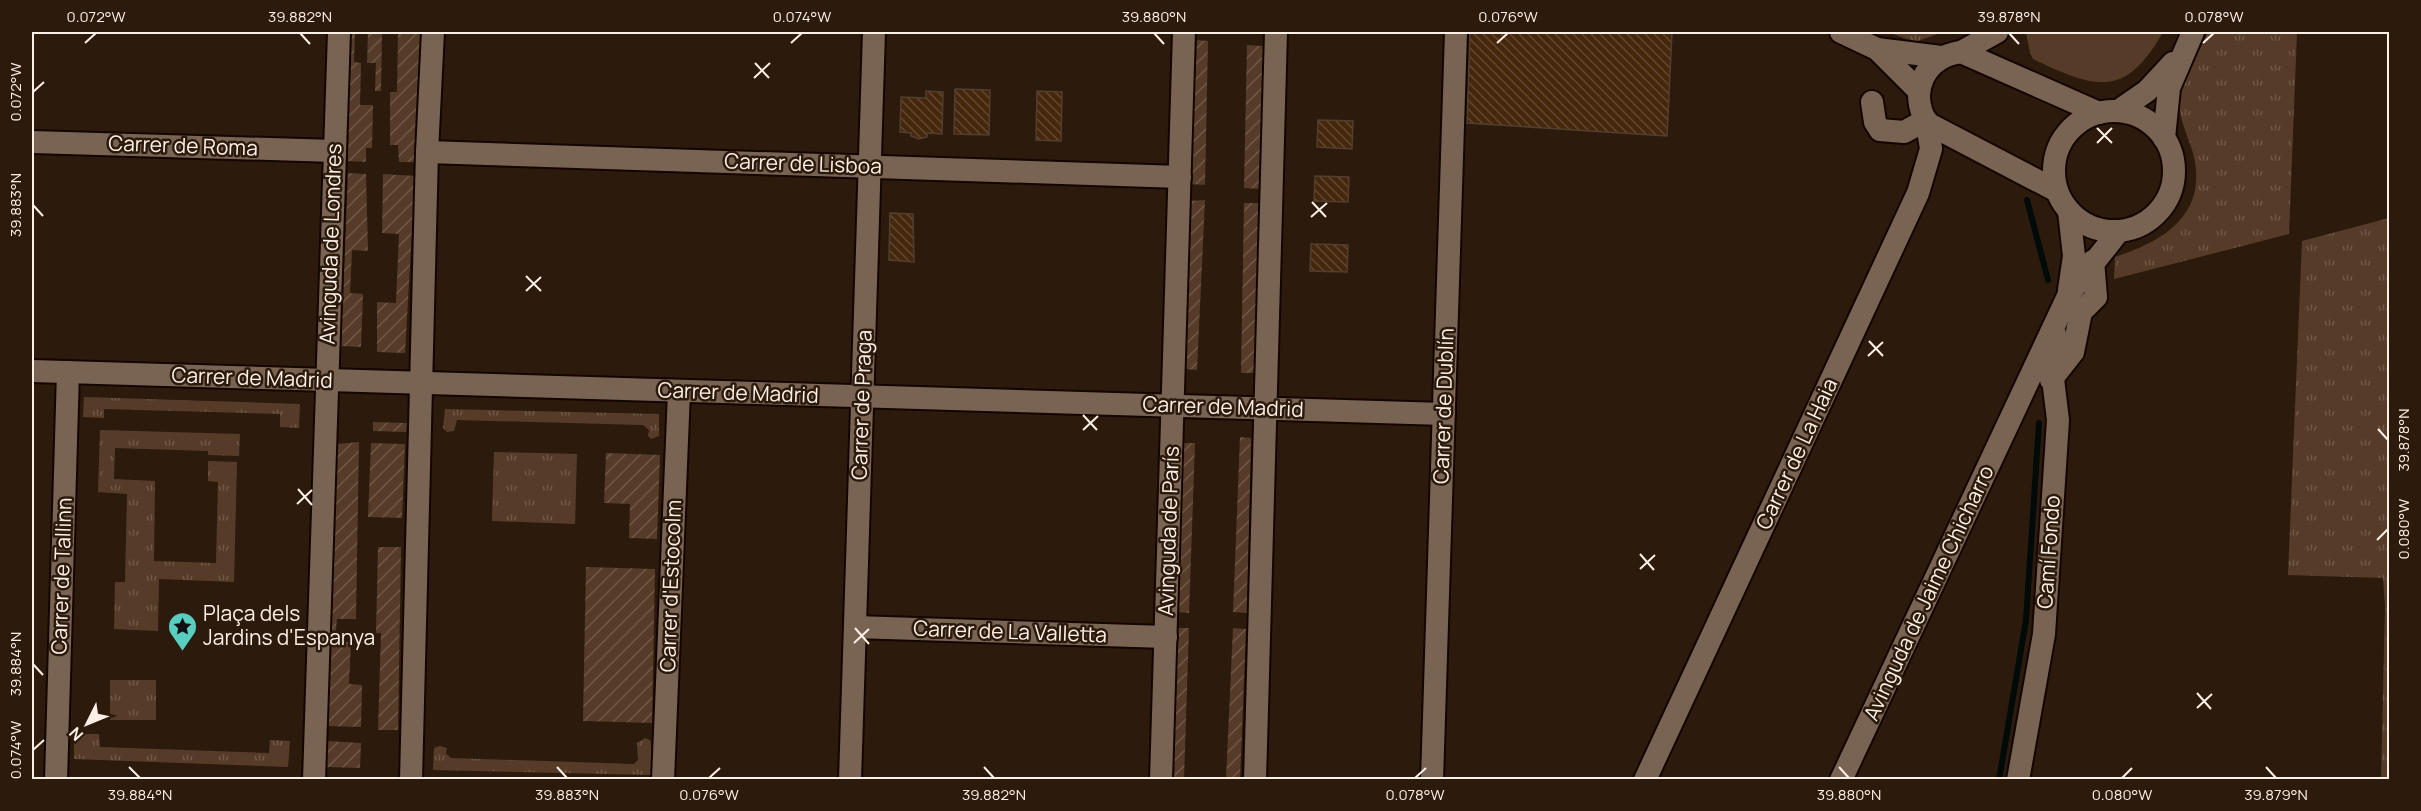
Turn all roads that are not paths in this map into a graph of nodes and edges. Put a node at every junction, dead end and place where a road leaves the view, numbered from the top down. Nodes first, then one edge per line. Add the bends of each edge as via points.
1 (339, 32) edge
2 (433, 32) edge
3 (874, 32) edge
4 (1184, 32) edge
5 (1276, 32) edge
6 (1456, 32) edge
7 (1841, 32) edge
8 (1997, 32) edge
9 (2188, 41) edge
10 (1877, 49) junction
11 (1951, 55) junction
12 (1918, 90) junction
13 (1872, 102) dead end
14 (2108, 112) junction
15 (1927, 122) junction
16 (2164, 138) junction
17 (32, 142) edge
18 (335, 151) junction
19 (427, 152) junction
20 (869, 166) junction
21 (1180, 177) junction
22 (2057, 191) junction
23 (2069, 211) junction
24 (2119, 231) junction
25 (2093, 261) junction
26 (2068, 294) junction
27 (2055, 322) junction
28 (32, 371) edge
29 (68, 372) junction
30 (2053, 379) junction
31 (326, 380) junction
32 (421, 383) junction
33 (679, 392) junction
34 (862, 396) junction
35 (1173, 406) junction
36 (2017, 407) junction
37 (1267, 408) junction
38 (1444, 414) junction
39 (855, 627) junction
40 (1166, 637) junction
41 (56, 780) edge
42 (314, 780) edge
43 (411, 780) edge
44 (663, 780) edge
45 (850, 780) edge
46 (1161, 780) edge
47 (1255, 780) edge
48 (1432, 780) edge
49 (1645, 780) edge
50 (1841, 780) edge
51 (2018, 780) edge

1 - 18 street, Avinguda de Londres
2 - 19 street
3 - 20 street, Carrer de Praga
4 - 21 street, Avinguda de París
5 - 37 street
6 - 38 street, Carrer de Dublín
7 - 10 street
8 - 11 street
9 - 14 street via 2147,91
9 - 16 street via 2169,88
10 - 11 street
10 - 12 street
11 - 12 street via 1930,65
11 - 14 street
12 - 15 street, Carrer de La Haia
13 - 15 street via 1880,130 1904,132
14 - 16 street via 2144,119
14 - 22 street via 2086,118 2064,137 2054,163
15 - 22 street
15 - 49 street, Carrer de La Haia via 1931,149 1918,193
16 - 24 street via 2174,164 2171,191 2161,209 2145,223
17 - 18 street, Carrer de Roma
18 - 31 street, Avinguda de Londres
19 - 20 street, Carrer de Lisboa
19 - 32 street
20 - 21 street, Carrer de Lisboa
20 - 34 street, Carrer de Praga
21 - 35 street, Avinguda de París
22 - 23 street
23 - 24 street via 2092,227
23 - 26 street via 2074,256
24 - 25 street
25 - 26 street
25 - 30 street via 2106,296 2081,312 2073,352
26 - 27 street, Avinguda de Jaime Chicharro
27 - 30 street, Camí Fondo
27 - 36 street, Avinguda de Jaime Chicharro
28 - 29 street, Carrer de Madrid
29 - 31 street, Carrer de Madrid
29 - 41 street, Carrer de Tallinn
30 - 36 street
30 - 51 street, Camí Fondo via 2058,420 2044,634
31 - 32 street, Carrer de Madrid
31 - 42 street, Avinguda de Londres
32 - 33 street, Carrer de Madrid
32 - 43 street
33 - 34 street, Carrer de Madrid
33 - 44 street, Carrer d'Estocolm
34 - 35 street, Carrer de Madrid
34 - 39 street, Carrer de Praga
35 - 37 street, Carrer de Madrid
35 - 40 street, Avinguda de París
36 - 50 street, Avinguda de Jaime Chicharro
37 - 38 street, Carrer de Madrid
37 - 47 street
38 - 48 street, Carrer de Dublín
39 - 40 street, Carrer de La Valletta
39 - 45 street, Carrer de Praga
40 - 46 street, Avinguda de París

